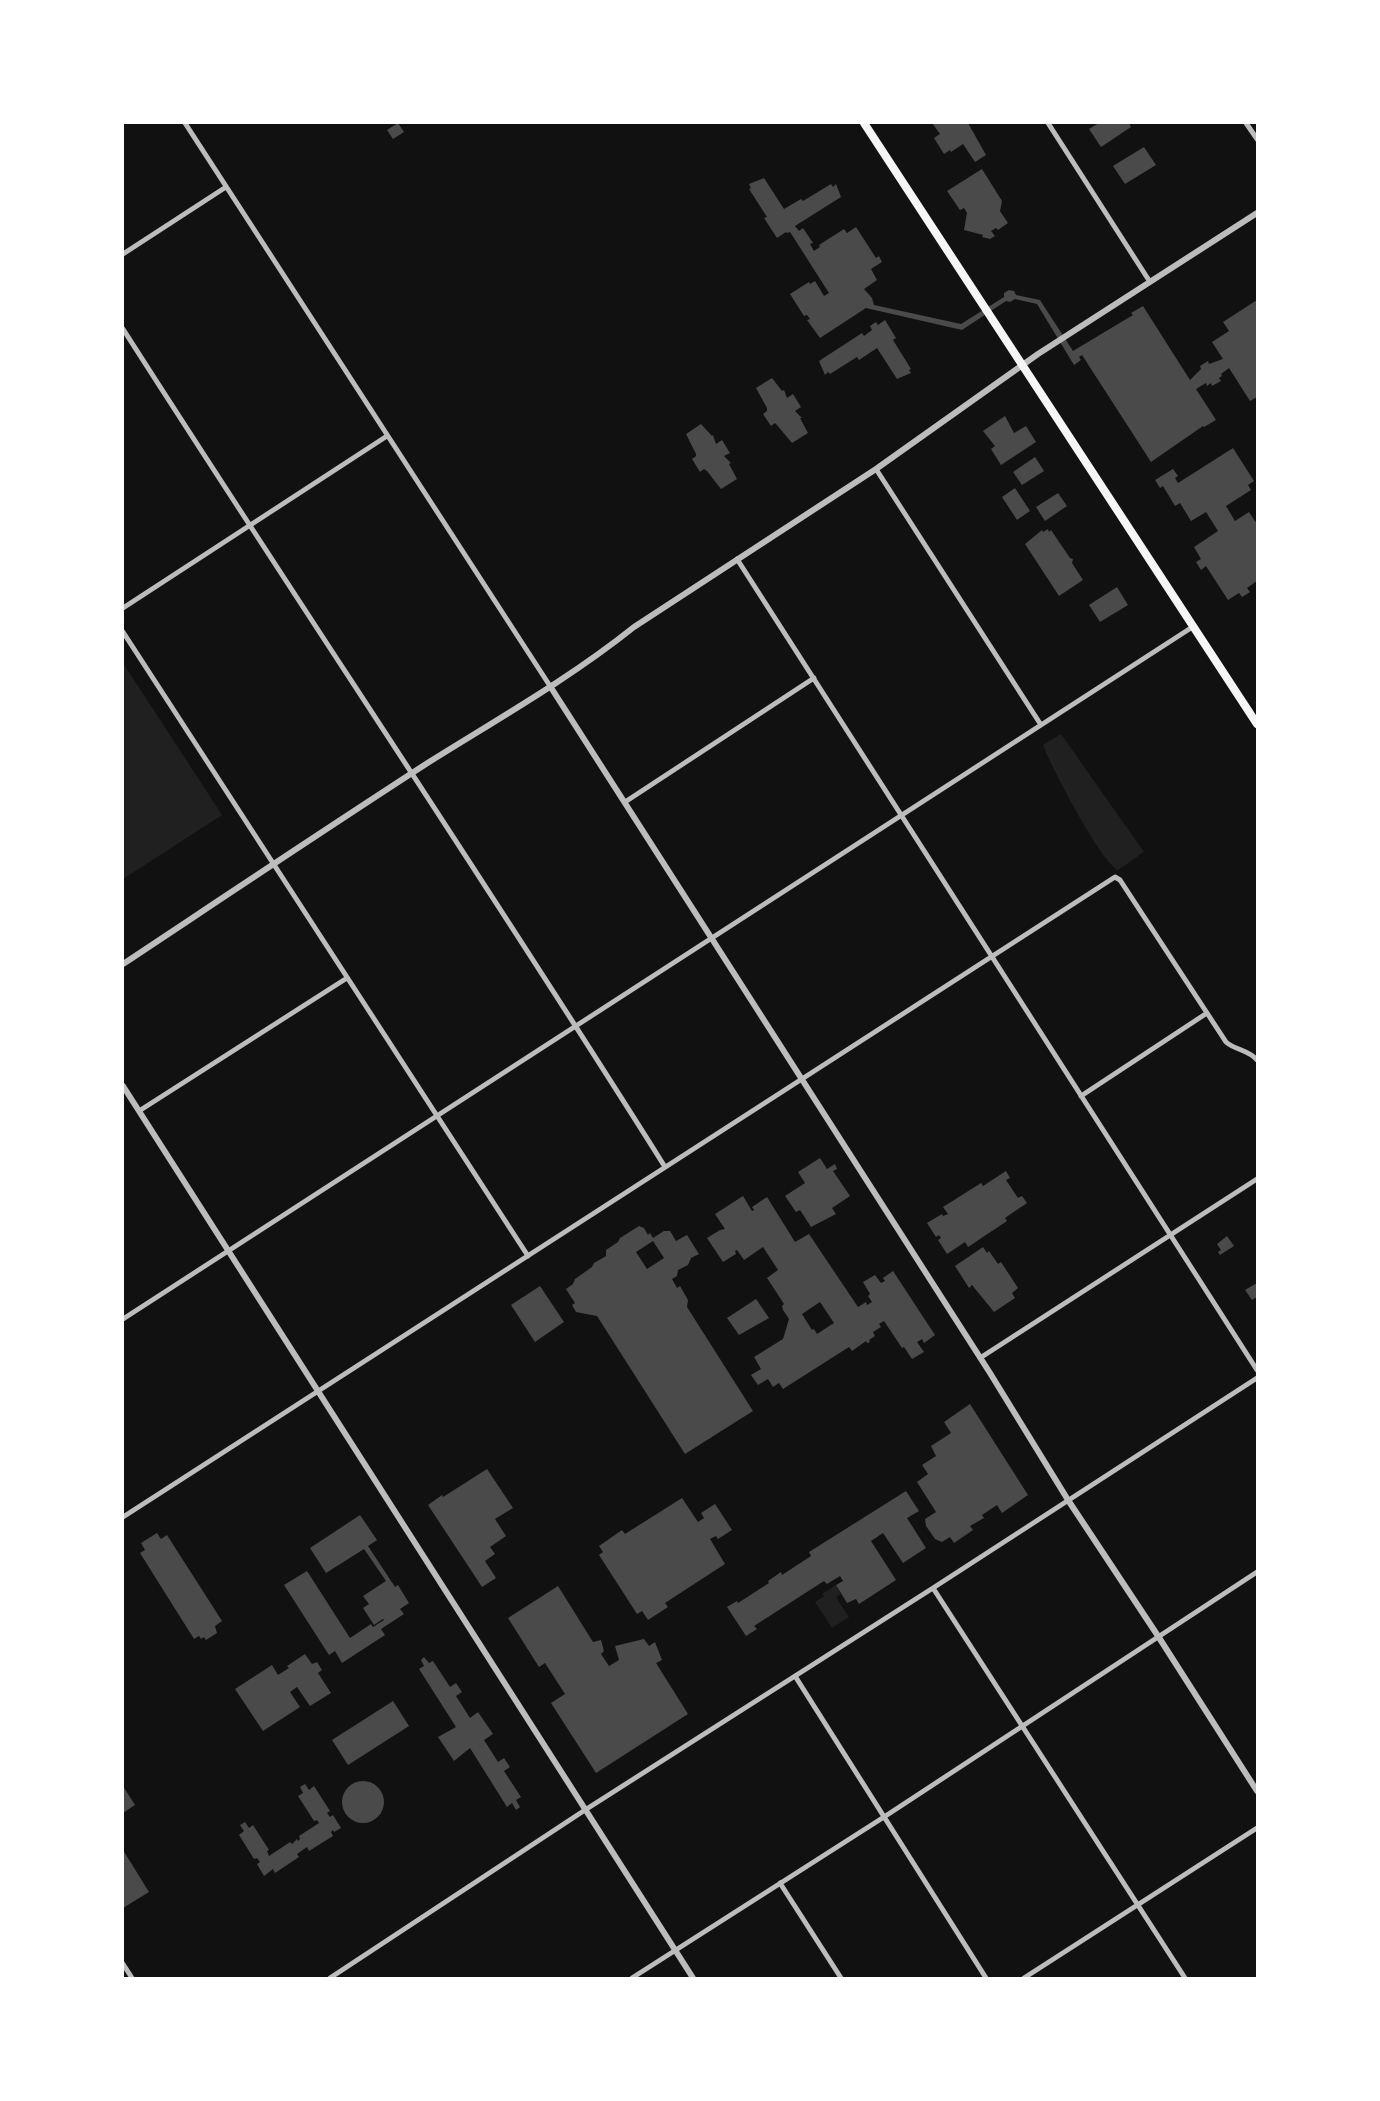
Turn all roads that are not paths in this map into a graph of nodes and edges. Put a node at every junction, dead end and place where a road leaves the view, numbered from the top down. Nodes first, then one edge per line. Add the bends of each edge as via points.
1 (185, 123) edge
2 (864, 123) edge
3 (1048, 123) edge
4 (1246, 123) edge
5 (1257, 139) edge
6 (226, 188) junction
7 (1257, 213) edge
8 (123, 254) edge
9 (1150, 282) junction
10 (123, 329) edge
11 (1023, 366) junction
12 (387, 436) junction
13 (876, 469) junction
14 (249, 525) junction
15 (737, 559) junction
16 (123, 608) edge
17 (1194, 626) junction
18 (123, 632) edge
19 (814, 678) junction
20 (550, 686) junction
21 (1257, 724) edge
22 (1041, 725) junction
23 (412, 774) junction
24 (625, 802) junction
25 (901, 815) junction
26 (273, 865) junction
27 (711, 938) junction
28 (992, 956) junction
29 (123, 964) edge
30 (347, 978) junction
31 (1207, 1013) junction
32 (576, 1025) junction
33 (1257, 1060) edge
34 (801, 1079) junction
35 (123, 1086) edge
36 (1081, 1096) junction
37 (139, 1112) junction
38 (436, 1115) junction
39 (665, 1167) junction
40 (1257, 1179) edge
41 (1171, 1235) junction
42 (229, 1250) junction
43 (528, 1256) junction
44 (123, 1319) edge
45 (980, 1358) junction
46 (1257, 1370) edge
47 (1257, 1378) edge
48 (318, 1391) junction
49 (1068, 1500) junction
50 (123, 1517) edge
51 (1257, 1572) edge
52 (933, 1588) junction
53 (1158, 1636) junction
54 (795, 1676) junction
55 (1023, 1726) junction
56 (1257, 1791) edge
57 (585, 1810) junction
58 (884, 1817) junction
59 (1257, 1828) edge
60 (780, 1883) junction
61 (1139, 1905) junction
62 (675, 1950) junction
63 (123, 1964) edge
64 (132, 1978) edge
65 (330, 1978) edge
66 (632, 1978) edge
67 (693, 1978) edge
68 (841, 1978) edge
69 (986, 1978) edge
70 (1024, 1978) edge
71 (1185, 1978) edge

1 - 6 street
2 - 11 main road
3 - 9 street
4 - 5 street
6 - 8 street
6 - 12 street
7 - 9 street
9 - 11 street
10 - 14 street
11 - 13 street
11 - 17 main road
12 - 14 street
12 - 20 street
13 - 15 street
13 - 22 street
14 - 16 street
14 - 23 street
15 - 19 street
15 - 20 street
17 - 21 main road
17 - 22 street
18 - 26 street
19 - 24 street
19 - 25 street
20 - 23 street
20 - 24 street
22 - 25 street
23 - 26 street
23 - 32 street
24 - 27 street
25 - 27 street
25 - 28 street
26 - 29 street
26 - 30 street
27 - 32 street
27 - 34 street
28 - 31 street via 1115,877
28 - 34 street
28 - 36 street
30 - 37 street
30 - 38 street
31 - 33 street via 1226,1042
31 - 36 street
32 - 38 street
32 - 39 street
34 - 39 street
34 - 45 street
35 - 37 street
36 - 41 street
37 - 42 street
38 - 42 street
38 - 43 street
39 - 43 street
40 - 41 street
41 - 45 street
41 - 46 street
42 - 44 street
42 - 48 street
43 - 48 street
45 - 49 street
47 - 49 street
48 - 50 street
48 - 57 street
49 - 52 street
49 - 53 street
51 - 53 street
52 - 54 street
52 - 55 street
53 - 55 street
53 - 56 street
54 - 57 street
54 - 58 street
55 - 58 street
55 - 61 street
57 - 62 street
57 - 65 street
58 - 60 street
58 - 69 street
59 - 61 street
60 - 62 street
60 - 68 street
61 - 70 street
61 - 71 street
62 - 66 street
62 - 67 street
63 - 64 street

